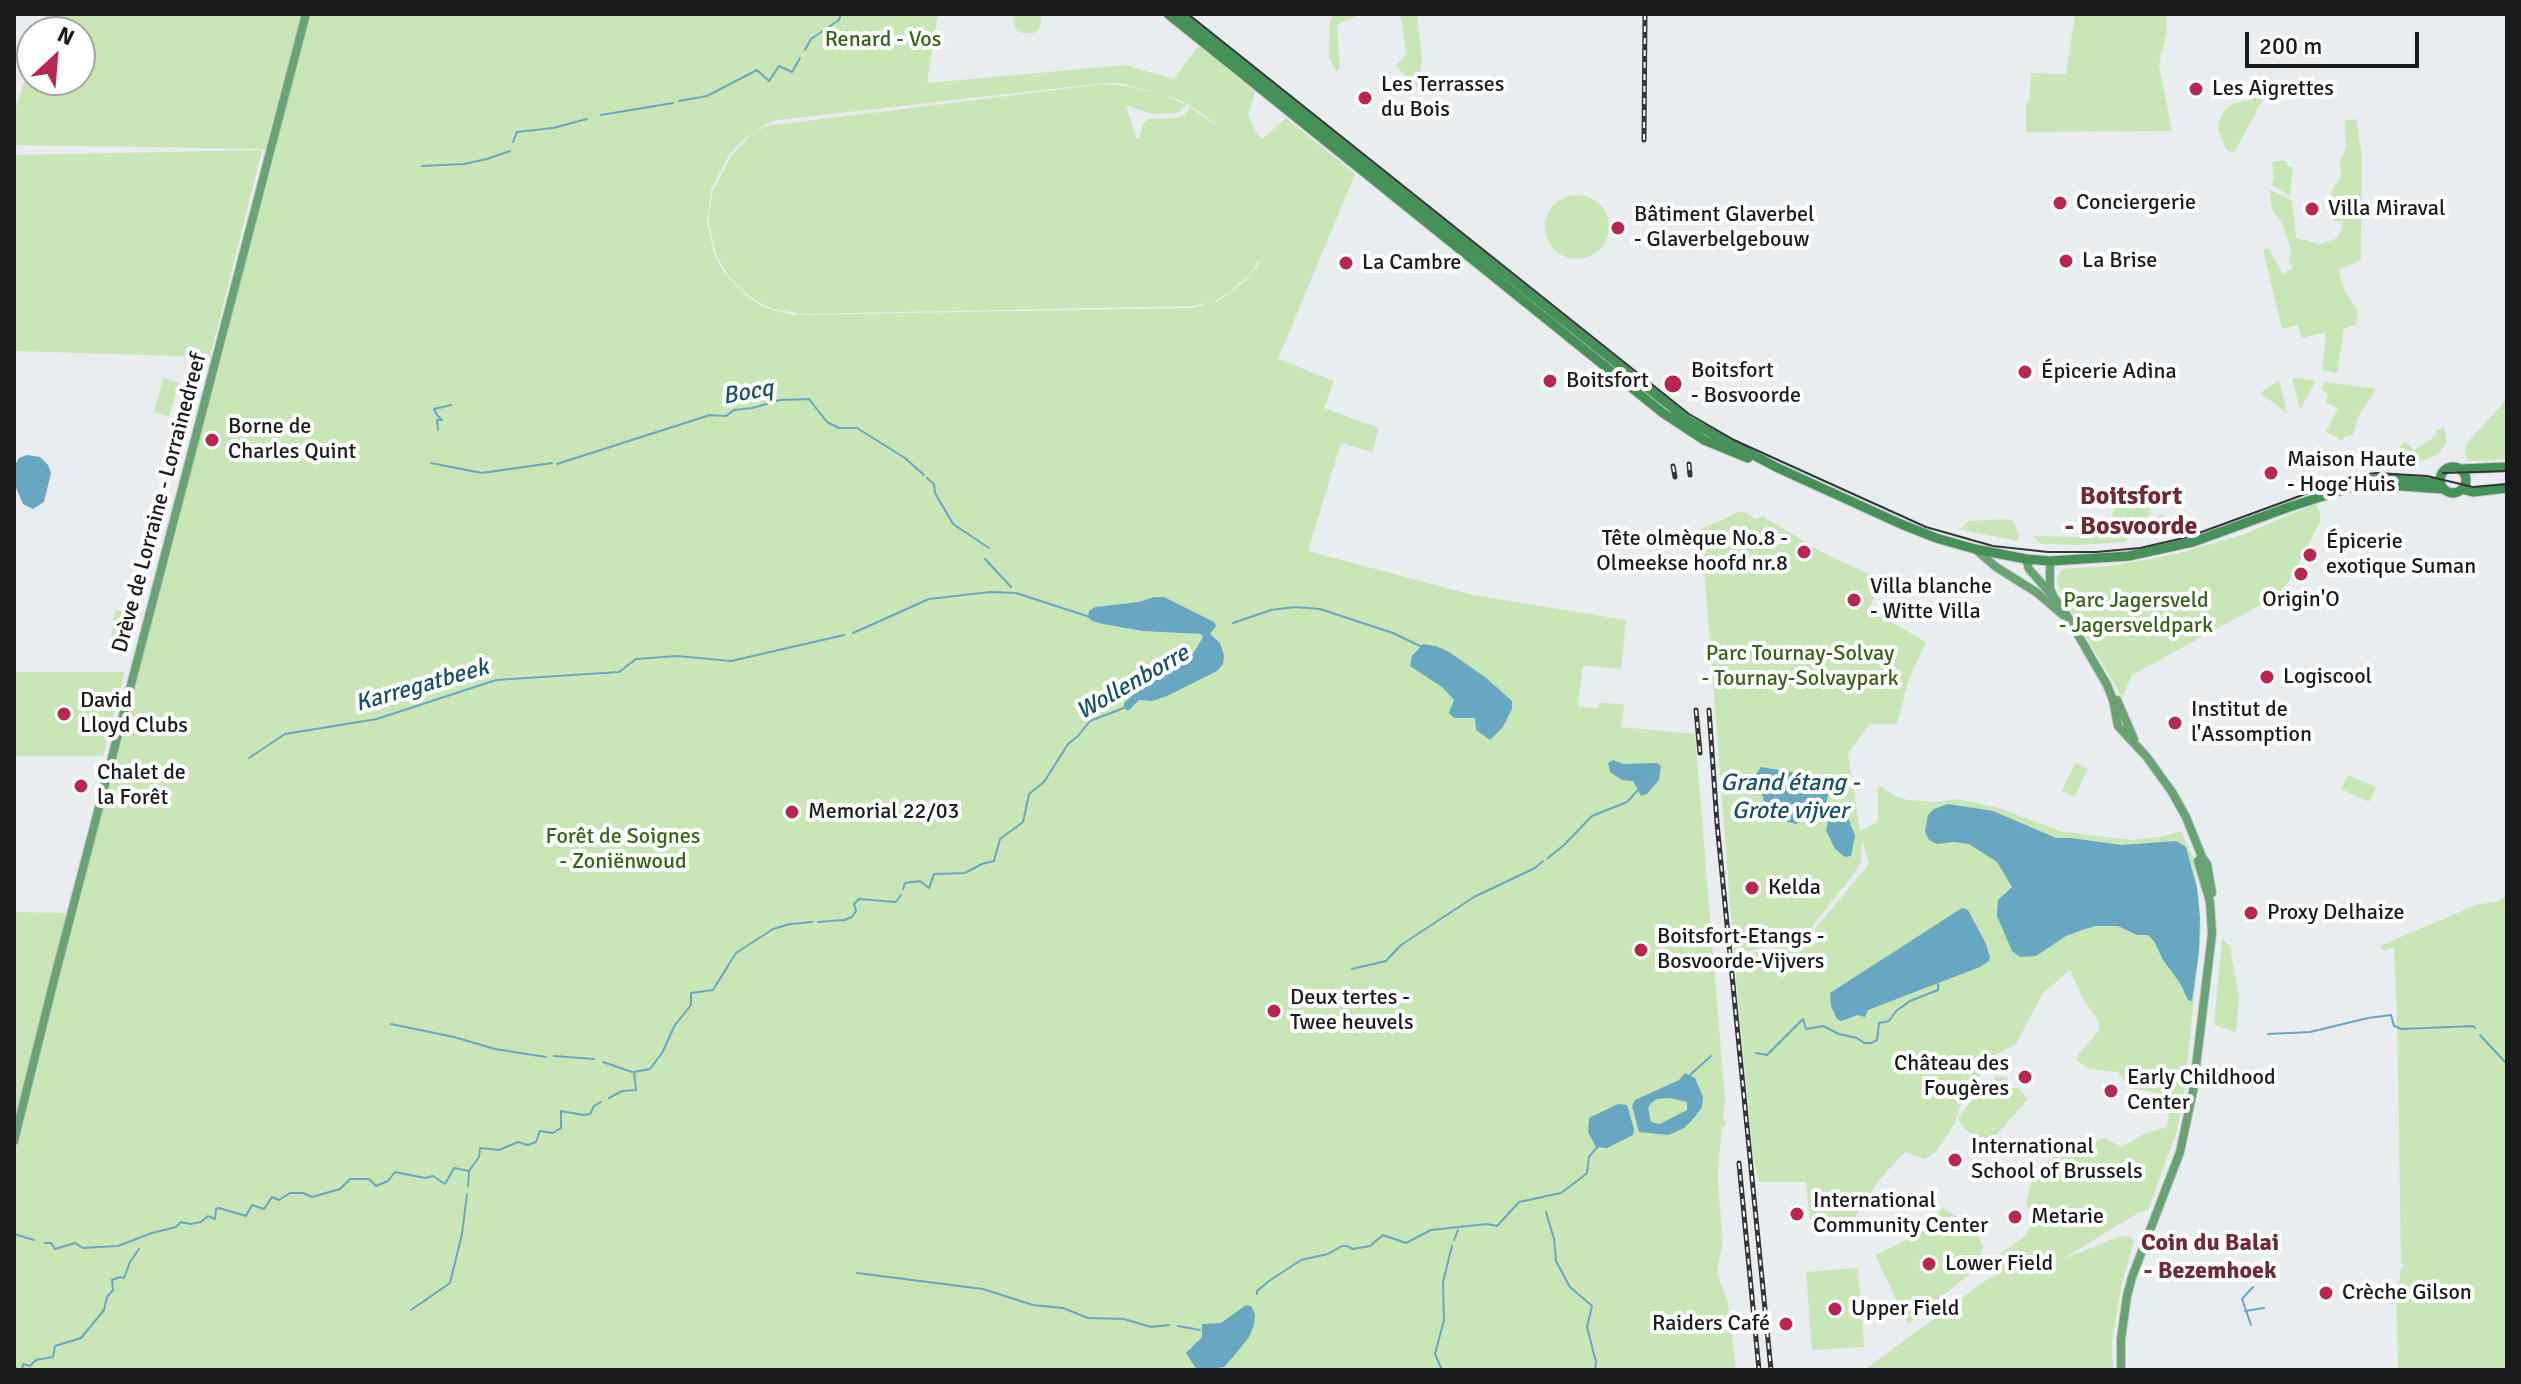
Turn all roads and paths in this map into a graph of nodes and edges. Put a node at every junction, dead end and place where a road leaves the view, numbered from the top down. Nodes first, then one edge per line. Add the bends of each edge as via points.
1 (306, 14) edge
2 (1168, 14) edge
3 (1180, 14) edge
4 (1354, 159) junction
5 (2507, 467) edge
6 (2461, 469) junction
7 (2442, 486) junction
8 (2507, 488) edge
9 (2462, 489) junction
10 (1975, 549) junction
11 (2026, 559) junction
12 (2050, 561) junction
13 (2053, 596) junction
14 (2066, 619) junction
15 (2110, 692) junction
16 (2146, 756) junction
17 (14, 1141) edge
18 (2121, 1370) edge

1 - 17 main road, Drève de Lorraine - Lorrainedreef
2 - 4 main road
3 - 4 main road
4 - 10 main road via 1722,444 1901,524
5 - 6 main road
6 - 7 main road via 2447,467 2441,474
6 - 9 main road via 2466,479
7 - 9 main road via 2454,493
7 - 12 main road via 2366,480 2163,550
8 - 9 main road
10 - 11 main road
10 - 14 main road
11 - 12 main road
11 - 13 main road
12 - 13 main road
13 - 14 main road
14 - 15 main road
15 - 16 main road
15 - 16 main road via 2120,729
16 - 18 main road via 2179,804 2207,864 2212,934 2187,1127 2132,1277 2123,1317

